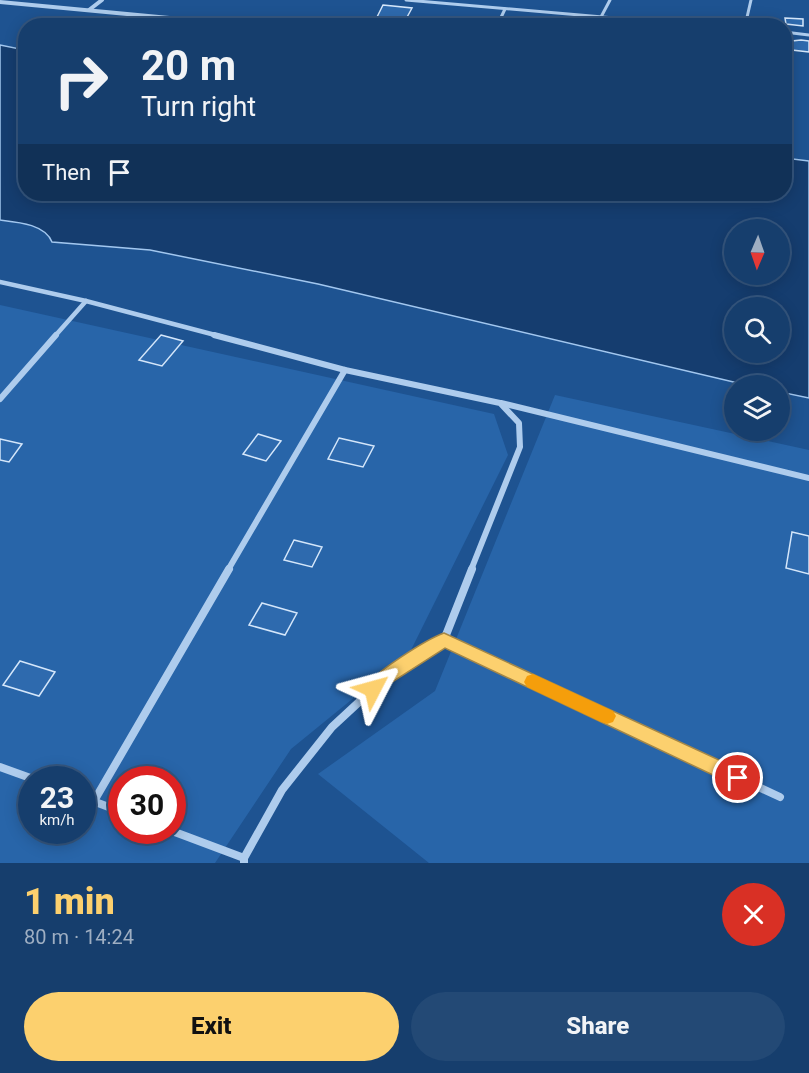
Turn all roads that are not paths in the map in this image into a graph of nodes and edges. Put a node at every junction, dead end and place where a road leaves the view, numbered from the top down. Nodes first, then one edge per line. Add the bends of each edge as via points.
1 (102, 0) edge
2 (406, 0) edge
3 (473, 0) edge
4 (610, 0) edge
5 (751, 0) edge
6 (0, 2) edge
7 (469, 6) junction
8 (506, 9) junction
9 (89, 10) junction
10 (602, 17) junction
11 (172, 18) edge
12 (501, 18) edge
13 (614, 18) edge
14 (747, 18) edge
15 (792, 33) edge
16 (809, 35) edge
17 (0, 282) edge
18 (86, 301) junction
19 (345, 370) junction
20 (0, 399) edge
21 (500, 403) junction
22 (809, 478) edge
23 (444, 640) junction
24 (0, 767) edge
25 (18, 774) edge
26 (780, 797) dead end
27 (96, 798) edge
28 (186, 837) edge
29 (244, 860) edge

1 - 9 street
2 - 7 lane
3 - 7 lane
4 - 10 lane
5 - 14 lane
6 - 9 street
7 - 8 lane
8 - 10 lane
8 - 12 lane
9 - 11 street
10 - 13 lane
15 - 16 lane
17 - 18 street
18 - 19 street
18 - 20 street
19 - 21 street
19 - 27 street
21 - 22 street
21 - 23 street via 519,423 520,447
23 - 26 street
23 - 29 street via 386,677 332,727 282,790
24 - 25 street
28 - 29 street

